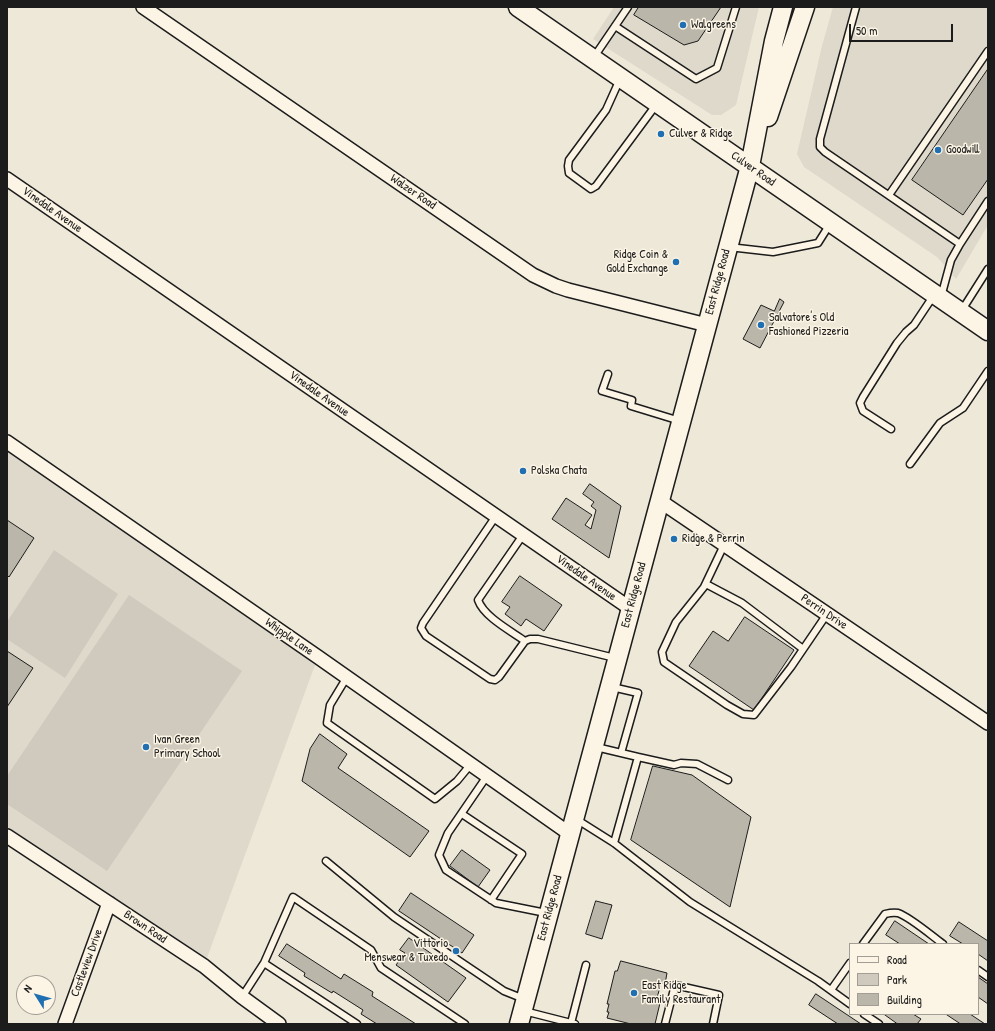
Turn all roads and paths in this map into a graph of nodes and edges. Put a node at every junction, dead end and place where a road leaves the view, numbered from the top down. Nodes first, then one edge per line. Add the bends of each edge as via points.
1 (143, 7) edge
2 (518, 7) edge
3 (628, 7) edge
4 (736, 7) edge
5 (783, 7) edge
6 (805, 7) edge
7 (856, 7) edge
8 (615, 26) junction
9 (988, 51) edge
10 (593, 59) junction
11 (621, 78) junction
12 (657, 103) junction
13 (750, 166) junction
14 (7, 178) edge
15 (889, 195) junction
16 (988, 201) edge
17 (831, 222) junction
18 (960, 244) junction
19 (728, 247) junction
20 (988, 269) edge
21 (938, 296) junction
22 (961, 312) junction
23 (707, 325) junction
24 (988, 331) edge
25 (988, 370) edge
26 (608, 374) dead end
27 (681, 422) junction
28 (891, 429) dead end
29 (7, 442) edge
30 (910, 464) dead end
31 (660, 501) junction
32 (496, 516) junction
33 (523, 535) junction
34 (724, 545) junction
35 (706, 584) junction
36 (631, 609) junction
37 (827, 614) junction
38 (524, 641) junction
39 (803, 648) junction
40 (617, 659) junction
41 (347, 677) junction
42 (610, 686) junction
43 (988, 723) edge
44 (594, 746) junction
45 (620, 753) junction
46 (638, 757) junction
47 (471, 764) junction
48 (487, 776) junction
49 (728, 780) dead end
50 (462, 814) junction
51 (572, 826) junction
52 (7, 836) edge
53 (614, 843) junction
54 (326, 861) dead end
55 (492, 900) junction
56 (108, 903) junction
57 (549, 914) junction
58 (864, 943) edge
59 (942, 943) edge
60 (264, 963) junction
61 (849, 964) edge
62 (586, 965) dead end
63 (979, 971) edge
64 (988, 977) edge
65 (831, 990) junction
66 (242, 997) junction
67 (849, 1003) edge
68 (523, 1011) edge
69 (866, 1015) edge
70 (573, 1023) edge
71 (65, 1024) edge
72 (279, 1024) edge
73 (357, 1024) edge
74 (464, 1024) edge
75 (665, 1024) edge
76 (712, 1024) edge
77 (879, 1024) edge

1 - 23 street, Walzer Road via 544,281 568,290
2 - 10 main road, Culver Road
3 - 8 lane
4 - 8 lane via 717,68 696,79
5 - 13 main road, East Ridge Road via 772,48
6 - 13 main road, East Ridge Road
7 - 15 lane via 820,147
8 - 10 lane
9 - 15 lane
10 - 11 main road, Culver Road
11 - 12 main road, Culver Road
11 - 12 lane via 606,110 569,160 569,173 591,189 596,186
12 - 13 main road, Culver Road
13 - 17 main road, Culver Road
13 - 19 main road, East Ridge Road
14 - 32 street, Vinedale Avenue
15 - 18 lane
16 - 18 lane
17 - 19 lane via 818,242 772,252
17 - 21 main road, Culver Road
18 - 21 lane via 951,260
19 - 23 main road, East Ridge Road
20 - 22 lane
21 - 22 main road, Culver Road
21 - 28 lane via 897,343 860,403 863,410
22 - 24 main road, Culver Road
23 - 27 main road, East Ridge Road
25 - 30 lane via 963,408 940,423
26 - 27 lane via 602,391 632,400 631,406
27 - 31 main road, East Ridge Road
29 - 41 street, Whipple Lane
31 - 34 street, Perrin Drive
31 - 36 main road, East Ridge Road
32 - 33 street, Vinedale Avenue
32 - 38 lane via 422,623 422,628 426,636 495,680
33 - 36 street, Vinedale Avenue
33 - 38 lane via 478,600 488,614
34 - 35 lane
34 - 37 street, Perrin Drive
35 - 39 lane via 742,602
35 - 39 lane via 676,622 662,652 664,662 720,700 743,714 754,715
36 - 40 main road, East Ridge Road
37 - 39 lane
37 - 43 street, Perrin Drive
38 - 40 lane via 538,639
40 - 42 main road, East Ridge Road
41 - 47 street, Whipple Lane
41 - 47 lane via 330,705 327,723 428,795 434,799 457,781
42 - 44 main road, East Ridge Road
42 - 45 lane via 638,693
44 - 45 lane
44 - 51 main road, East Ridge Road
45 - 46 lane
46 - 49 lane via 674,765 697,764
46 - 53 lane
47 - 48 street, Whipple Lane
48 - 50 lane
48 - 51 street, Whipple Lane
50 - 55 lane via 448,834 439,856 446,870
50 - 55 lane via 522,854
51 - 53 lane
51 - 57 main road, East Ridge Road
52 - 56 street, Brown Road
53 - 65 lane via 690,902
54 - 68 lane via 394,917 504,991
55 - 57 lane
56 - 66 street, Brown Road via 204,966
56 - 71 street, Castleview Drive
57 - 68 main road, East Ridge Road
58 - 59 lane via 885,914 893,912 911,921
60 - 66 lane
60 - 73 lane
60 - 74 lane via 293,897 371,950 381,968
61 - 65 lane
62 - 70 lane
63 - 64 lane
65 - 67 lane
66 - 72 street, Brown Road
68 - 70 lane
69 - 77 lane
75 - 76 lane via 674,985 719,995

